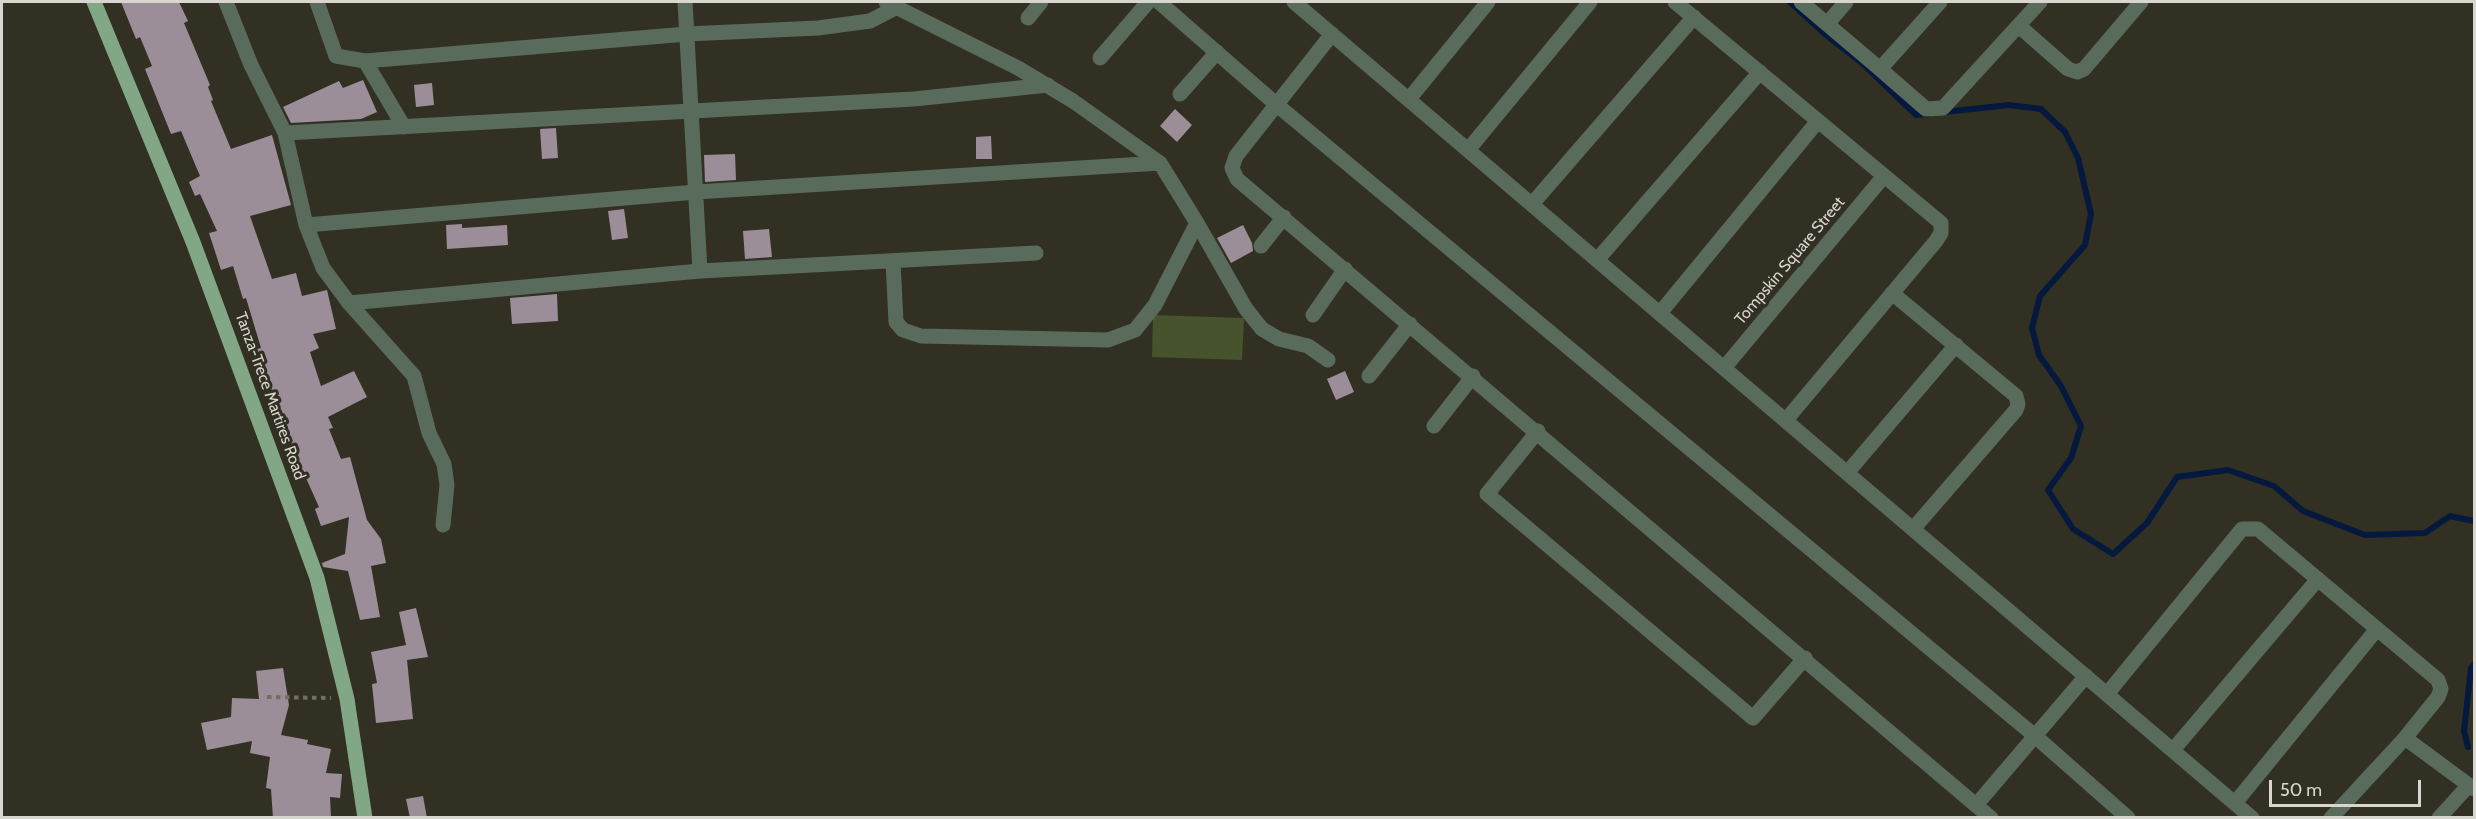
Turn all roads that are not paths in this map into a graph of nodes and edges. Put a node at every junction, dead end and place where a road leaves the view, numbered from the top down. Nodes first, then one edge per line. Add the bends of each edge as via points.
1 (94, 2) edge
2 (226, 2) edge
3 (317, 2) edge
4 (685, 2) edge
5 (1041, 2) edge
6 (1148, 2) edge
7 (1159, 2) edge
8 (1294, 2) edge
9 (1488, 2) edge
10 (1590, 2) edge
11 (1675, 2) edge
12 (1801, 2) edge
13 (1846, 2) edge
14 (1940, 2) edge
15 (2040, 2) edge
16 (2141, 2) edge
17 (892, 4) edge
18 (1694, 17) junction
19 (1028, 18) dead end
20 (1827, 24) junction
21 (2019, 26) junction
22 (1332, 33) junction
23 (687, 34) junction
24 (1217, 52) junction
25 (1100, 58) dead end
26 (365, 61) junction
27 (1880, 69) junction
28 (1760, 72) junction
29 (1048, 85) junction
30 (1180, 94) dead end
31 (1409, 99) junction
32 (1277, 105) junction
33 (691, 111) junction
34 (1818, 121) junction
35 (404, 127) junction
36 (285, 133) junction
37 (1468, 150) junction
38 (1160, 164) junction
39 (1884, 176) junction
40 (696, 192) junction
41 (1532, 204) junction
42 (1284, 217) junction
43 (1197, 223) junction
44 (306, 225) junction
45 (1261, 246) dead end
46 (1036, 253) dead end
47 (1598, 260) junction
48 (893, 261) junction
49 (1345, 269) junction
50 (700, 272) junction
51 (1893, 293) junction
52 (349, 303) junction
53 (1660, 313) junction
54 (1313, 315) dead end
55 (1410, 324) junction
56 (1956, 345) junction
57 (1328, 360) dead end
58 (1724, 368) junction
59 (1369, 376) dead end
60 (1473, 376) junction
61 (1786, 420) junction
62 (1434, 426) dead end
63 (1538, 431) junction
64 (1847, 473) junction
65 (443, 525) dead end
66 (1913, 529) junction
67 (2318, 579) junction
68 (2377, 629) junction
69 (1805, 658) junction
70 (2086, 676) junction
71 (2107, 694) junction
72 (2035, 736) junction
73 (2405, 738) junction
74 (2174, 750) junction
75 (2472, 787) edge
76 (2235, 803) junction
77 (1977, 804) junction
78 (365, 818) edge
79 (1991, 818) edge
80 (2127, 818) edge
81 (2252, 818) edge
82 (2331, 818) edge
83 (2439, 818) edge

1 - 78 main road, Tanza-Trece Martires Road via 193,242 317,578 347,699
2 - 36 street via 251,65
3 - 26 street via 336,56
4 - 23 street
5 - 19 street
6 - 25 street
7 - 24 street
8 - 22 street
9 - 31 street
10 - 37 street
11 - 18 street
12 - 20 street
13 - 20 street
14 - 27 street
15 - 21 street
16 - 21 street via 2084,69 2077,72 2068,69
17 - 23 street via 870,21 818,28
17 - 29 street
18 - 28 street
18 - 41 street
20 - 27 street
21 - 27 street via 1943,108 1926,109
22 - 31 street
22 - 32 street
23 - 26 street
23 - 33 street
24 - 30 street
24 - 32 street
26 - 35 street
28 - 34 street
28 - 47 street
29 - 33 street via 914,99
29 - 38 street
31 - 37 street
32 - 42 street via 1236,156 1232,168 1237,178
32 - 72 street
33 - 35 street
33 - 40 street
34 - 39 street
34 - 53 street
35 - 36 street
36 - 44 street
37 - 41 street
38 - 40 street
38 - 43 street
39 - 51 street via 1941,223 1941,233
39 - 58 street, Tompskin Square Street
40 - 44 street
40 - 50 street
41 - 47 street
42 - 45 street
42 - 49 street
43 - 48 street via 1155,305 1135,330 1108,340 921,336 903,330 896,322
43 - 57 street via 1245,309 1262,329 1279,339 1308,346
44 - 52 street via 323,268
46 - 48 street
47 - 53 street
48 - 50 street
49 - 54 street
49 - 55 street
50 - 52 street
51 - 56 street
51 - 61 street
52 - 65 street via 414,376 429,432 444,464 447,484
53 - 58 street
55 - 59 street
55 - 60 street
56 - 64 street
56 - 66 street via 2016,396 2018,404
58 - 61 street
60 - 62 street
60 - 63 street
61 - 64 street
63 - 69 street
63 - 69 street via 1487,494 1753,718
64 - 66 street
66 - 70 street
67 - 68 street
67 - 71 street via 2258,529 2242,529
67 - 74 street
68 - 73 street via 2438,680 2441,688
68 - 76 street
69 - 77 street
70 - 71 street
70 - 72 street
71 - 74 street
72 - 77 street
72 - 80 street
73 - 75 street
73 - 82 street
74 - 76 street
75 - 83 street
76 - 81 street
77 - 79 street

